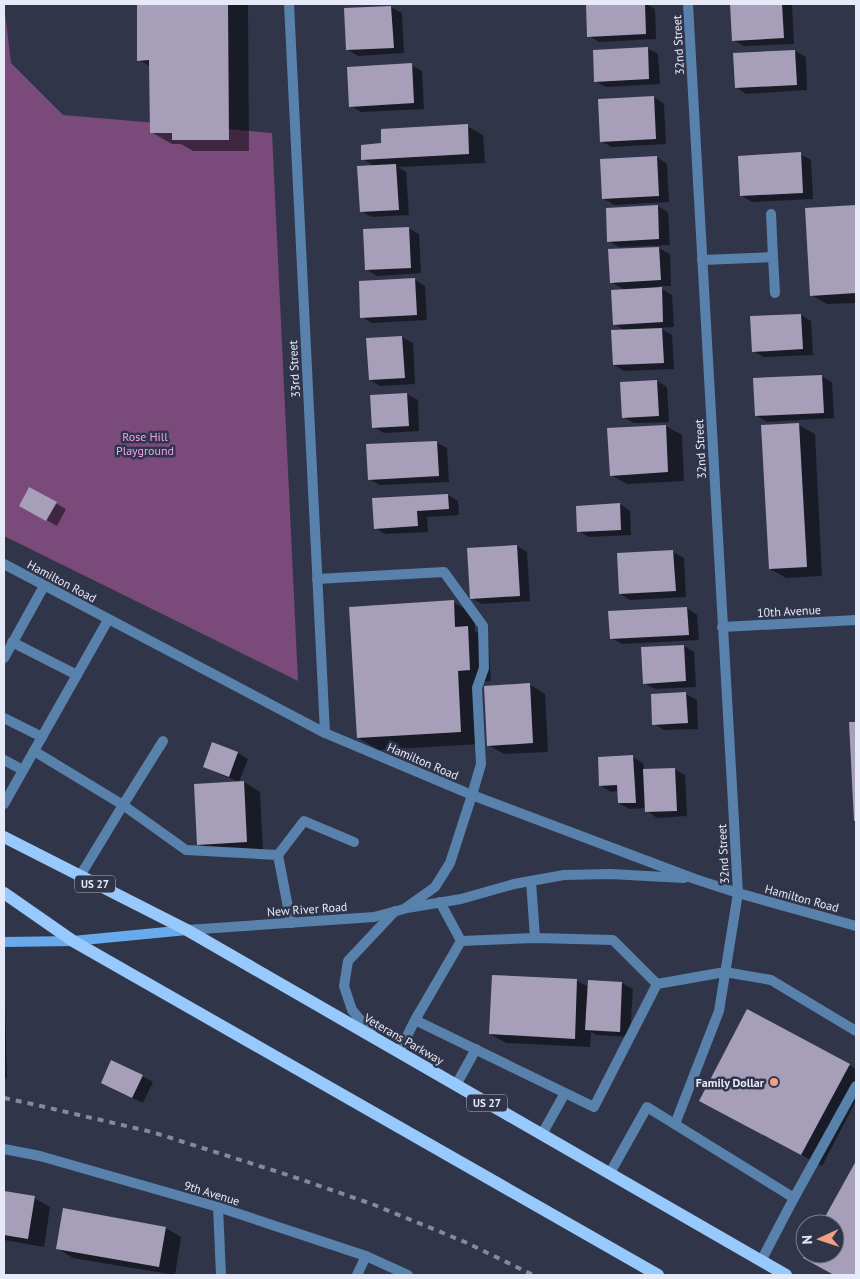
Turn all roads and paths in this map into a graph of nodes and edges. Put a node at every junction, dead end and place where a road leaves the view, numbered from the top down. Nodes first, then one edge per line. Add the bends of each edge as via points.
1 (289, 4) edge
2 (688, 4) edge
3 (770, 214) dead end
4 (773, 257) junction
5 (702, 260) junction
6 (776, 293) dead end
7 (4, 564) edge
8 (317, 579) junction
9 (44, 586) junction
10 (108, 620) junction
11 (856, 620) edge
12 (722, 628) junction
13 (12, 642) junction
14 (4, 658) edge
15 (77, 675) junction
16 (4, 718) edge
17 (325, 733) junction
18 (42, 737) junction
19 (163, 740) dead end
20 (34, 751) junction
21 (4, 760) edge
22 (23, 770) junction
23 (472, 796) junction
24 (4, 801) edge
25 (123, 805) junction
26 (4, 837) edge
27 (354, 842) dead end
28 (278, 855) junction
29 (80, 876) junction
30 (695, 879) junction
31 (531, 881) junction
32 (4, 893) edge
33 (738, 894) junction
34 (440, 902) junction
35 (399, 910) junction
36 (291, 923) junction
37 (856, 926) edge
38 (187, 930) junction
39 (536, 938) junction
40 (74, 941) junction
41 (461, 941) junction
42 (4, 942) edge
43 (725, 972) junction
44 (657, 984) junction
45 (415, 1020) junction
46 (856, 1031) edge
47 (376, 1039) junction
48 (476, 1049) junction
49 (399, 1052) junction
50 (456, 1085) junction
51 (856, 1086) edge
52 (565, 1093) junction
53 (675, 1124) junction
54 (542, 1134) junction
55 (4, 1149) edge
56 (610, 1173) junction
57 (794, 1198) junction
58 (218, 1207) junction
59 (366, 1256) junction
60 (761, 1261) junction
61 (221, 1275) edge
62 (357, 1275) edge
63 (408, 1275) edge
64 (658, 1275) edge
65 (786, 1275) edge

1 - 8 street, 33rd Street
2 - 5 street, 32nd Street
3 - 4 street
4 - 5 street
4 - 6 street
5 - 12 street, 32nd Street
7 - 9 street, Hamilton Road
8 - 17 street, 33rd Street
8 - 23 street, New River Road via 444,572 483,626 484,668 477,688 481,764
9 - 10 street, Hamilton Road
9 - 13 street
10 - 15 street
10 - 17 street, Hamilton Road
11 - 12 street, 10th Avenue
12 - 33 street, 32nd Street
13 - 14 street
13 - 15 street
15 - 18 street
16 - 18 street
17 - 23 street, Hamilton Road
18 - 20 street
19 - 25 street
20 - 22 street
20 - 25 street
21 - 22 street
22 - 24 street
23 - 30 street, Hamilton Road
23 - 35 street, New River Road via 450,863 435,887
25 - 28 street via 186,850
25 - 29 street
26 - 29 main road, Veterans Parkway / US 27
27 - 28 street via 304,821
28 - 36 street
29 - 38 main road, Veterans Parkway / US 27
30 - 31 street via 610,874 564,875
30 - 33 street, Hamilton Road
31 - 34 street
31 - 39 street
32 - 40 main road
33 - 37 street, Hamilton Road
33 - 43 street, 32nd Street
34 - 35 street
34 - 41 street
35 - 36 street, New River Road via 374,917
35 - 47 street via 348,960 344,986 352,1010
36 - 38 street, New River Road
38 - 40 main road, New River Road
38 - 47 main road, Veterans Parkway / US 27
39 - 41 street
39 - 44 street via 613,940
40 - 42 main road, New River Road
40 - 64 main road
41 - 45 street
43 - 44 street
43 - 46 street via 771,980
43 - 53 street, 32nd Street via 719,1011
44 - 52 street via 594,1107
45 - 48 street
45 - 49 street
47 - 49 main road, Veterans Parkway / US 27
48 - 50 street
48 - 52 street
49 - 50 main road, Veterans Parkway / US 27
50 - 54 main road, Veterans Parkway / US 27
51 - 57 street
52 - 54 street
53 - 56 street via 647,1107
53 - 57 street
54 - 56 main road, Veterans Parkway / US 27
55 - 58 street, 9th Avenue via 40,1156
56 - 60 main road, Veterans Parkway / US 27
57 - 60 street
58 - 59 street, 9th Avenue
58 - 61 street
59 - 62 street
59 - 63 street, 9th Avenue
60 - 65 main road, Veterans Parkway / US 27

